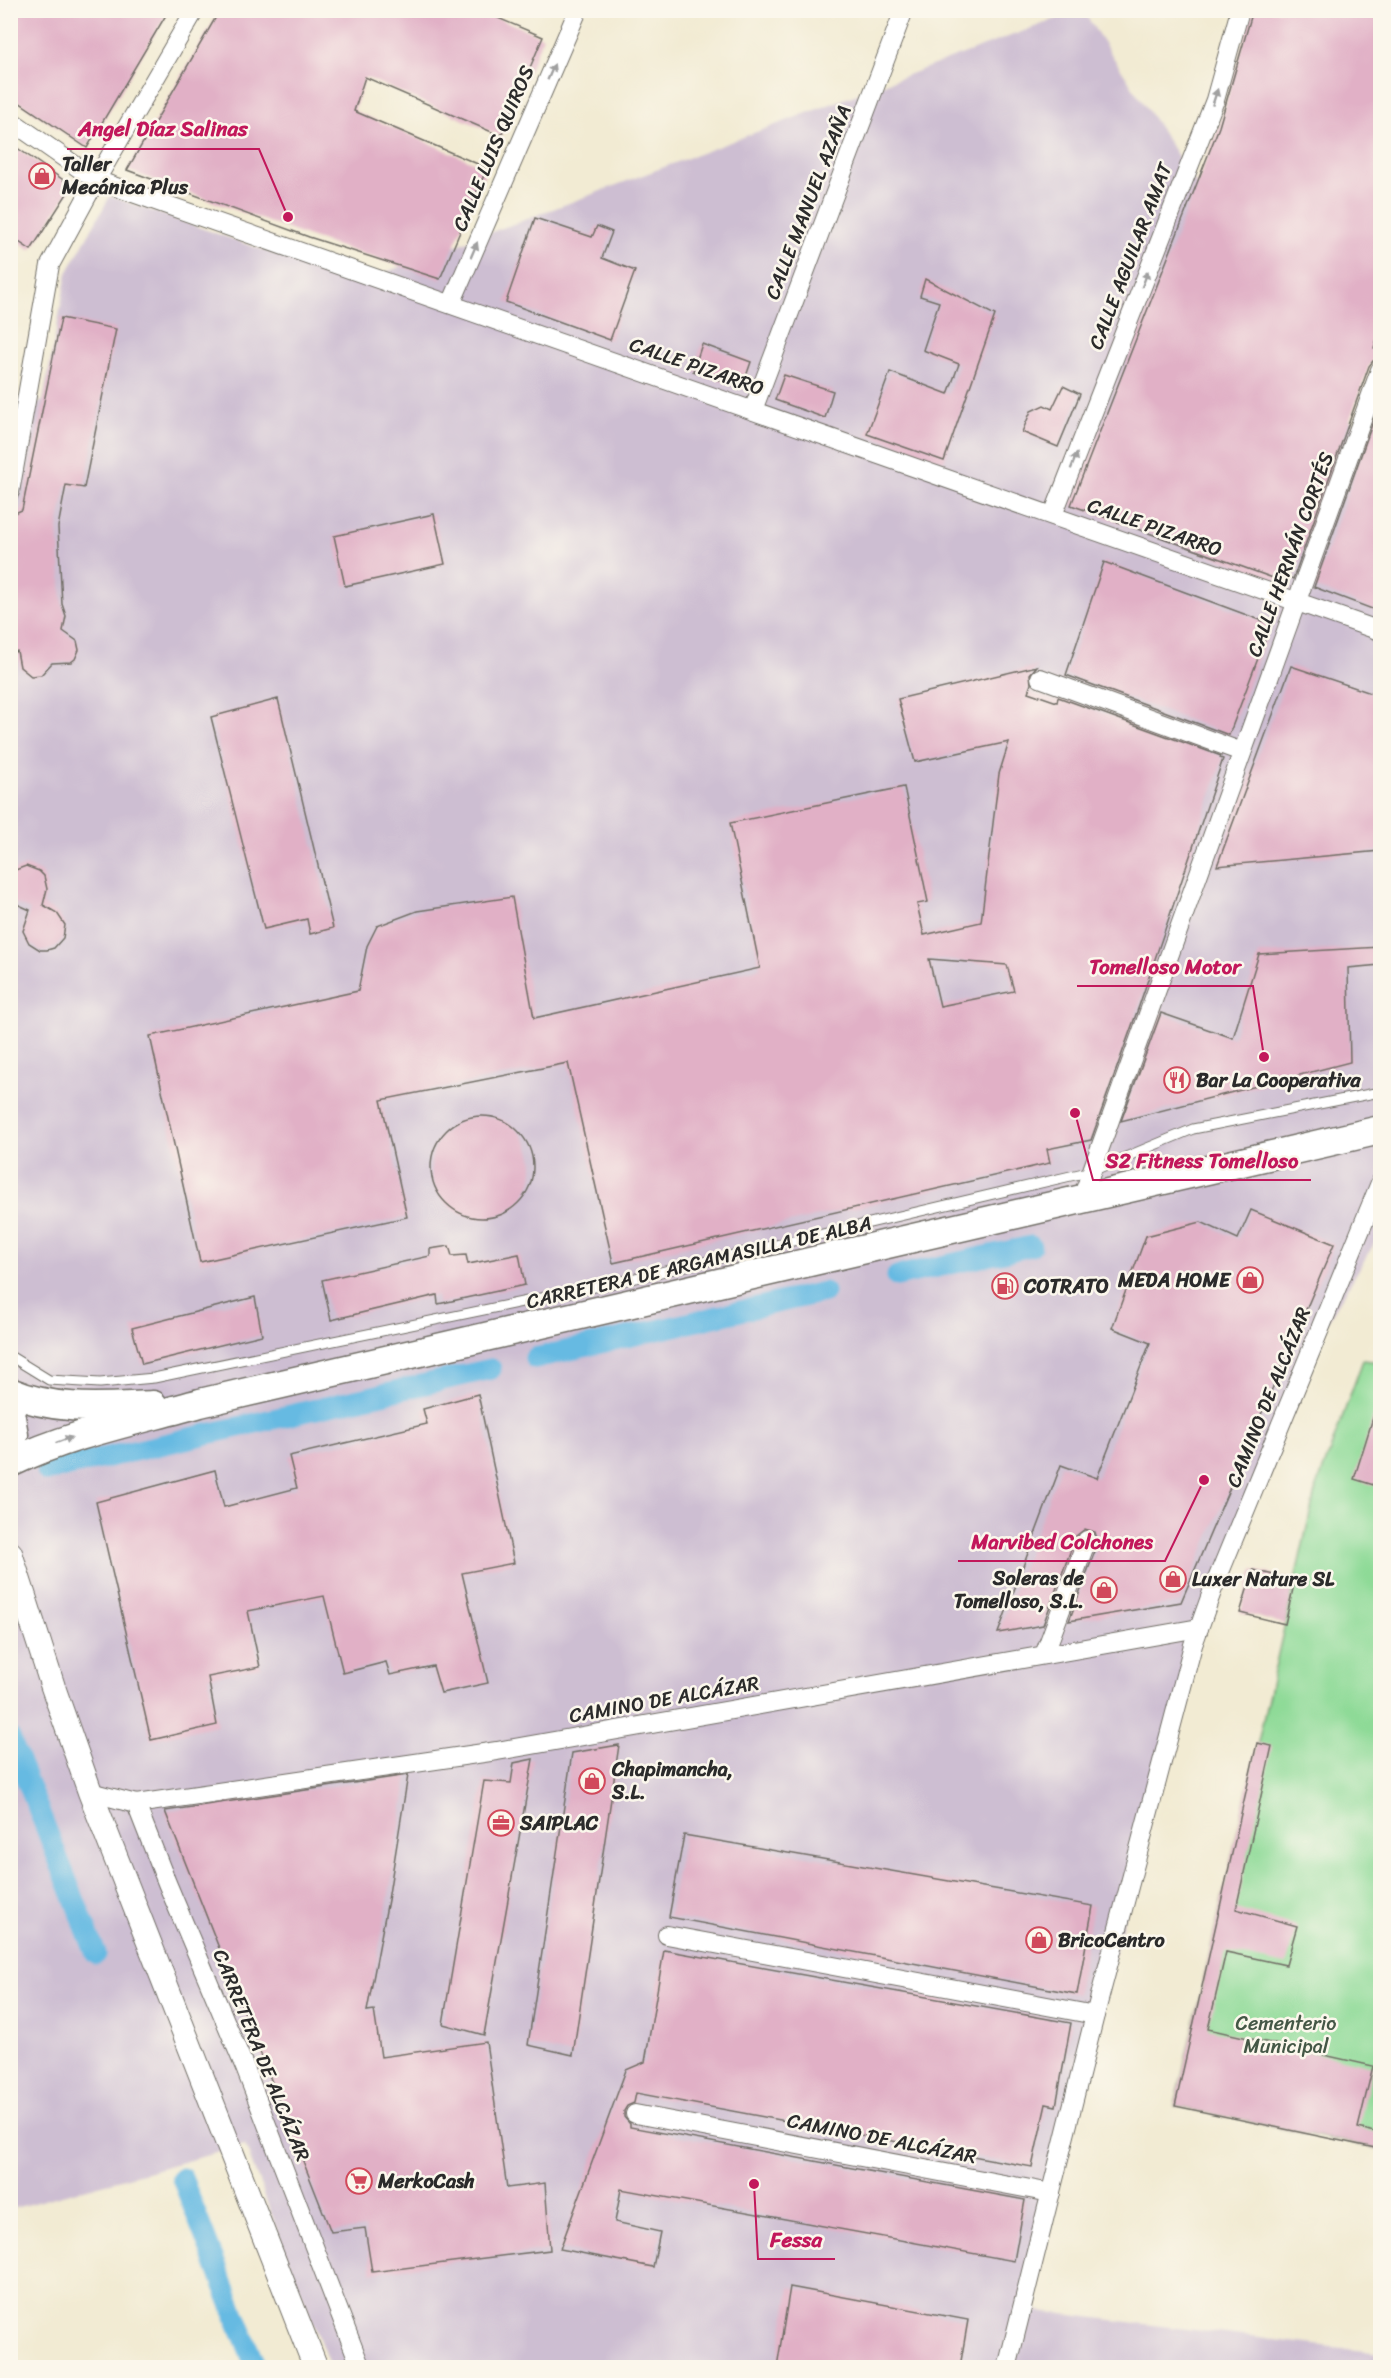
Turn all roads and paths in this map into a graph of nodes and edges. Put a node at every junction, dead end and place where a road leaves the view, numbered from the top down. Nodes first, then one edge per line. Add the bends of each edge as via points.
1 (195, 10) edge
2 (578, 10) edge
3 (904, 10) edge
4 (1240, 10) edge
5 (10, 120) edge
6 (96, 180) junction
7 (451, 304) junction
8 (1380, 370) edge
9 (753, 410) junction
10 (10, 492) edge
11 (1053, 515) junction
12 (1298, 601) junction
13 (1380, 631) edge
14 (1040, 678) dead end
15 (1242, 752) junction
16 (1380, 1092) edge
17 (1380, 1130) edge
18 (1092, 1171) junction
19 (1380, 1183) edge
20 (1082, 1198) junction
21 (12, 1357) edge
22 (10, 1392) edge
23 (200, 1403) junction
24 (10, 1412) edge
25 (10, 1448) edge
26 (10, 1463) edge
27 (1087, 1540) dead end
28 (10, 1553) edge
29 (10, 1606) edge
30 (1198, 1628) junction
31 (1044, 1655) junction
32 (53, 1687) junction
33 (90, 1792) junction
34 (136, 1804) junction
35 (667, 1935) dead end
36 (1095, 2015) junction
37 (635, 2114) dead end
38 (1051, 2193) junction
39 (316, 2367) edge
40 (361, 2367) edge
41 (1007, 2367) edge

1 - 6 street
7 -> 2 street, CALLE LUIS QUIROS
3 - 9 street, CALLE MANUEL AZAÑA
11 -> 4 street, CALLE AGUILAR AMAT via 1215,100
5 - 6 street, CALLE PIZARRO
6 - 7 street, CALLE PIZARRO
6 - 10 street via 50,265
7 - 9 street, CALLE PIZARRO
8 - 12 street, CALLE HERNÁN CORTÉS
9 - 11 street, CALLE PIZARRO
11 - 12 street, CALLE PIZARRO
12 - 13 street, CALLE PIZARRO
12 - 15 street, CALLE HERNÁN CORTÉS
14 - 15 street
15 - 18 street, CALLE HERNÁN CORTÉS
16 - 18 lane, CARRETERA DE ARGAMASILLA DE ALBA via 1193,1129
17 - 20 highway, CARRETERA DE ARGAMASILLA DE ALBA
18 - 20 street, CALLE HERNÁN CORTÉS
18 - 21 lane, CARRETERA DE ARGAMASILLA DE ALBA via 614,1283 154,1378 100,1383 50,1380
19 - 30 street, CAMINO DE ALCÁZAR
20 - 23 highway, CARRETERA DE ARGAMASILLA DE ALBA
22 - 23 highway via 28,1400 74,1408
26 -> 23 highway via 77,1436
24 - 25 highway via 14,1435
27 - 31 street
28 - 32 main road
29 - 32 main road
30 - 31 street, CAMINO DE ALCÁZAR
30 - 36 street, CAMINO DE ALCÁZAR
31 - 34 street, CAMINO DE ALCÁZAR via 497,1751
32 - 33 main road
33 - 34 street
33 - 39 main road
34 - 40 street, CARRETERA DE ALCÁZAR via 245,2068
35 - 36 street
36 - 38 street, CAMINO DE ALCÁZAR
37 - 38 street, CAMINO DE ALCÁZAR
38 - 41 street, CAMINO DE ALCÁZAR

